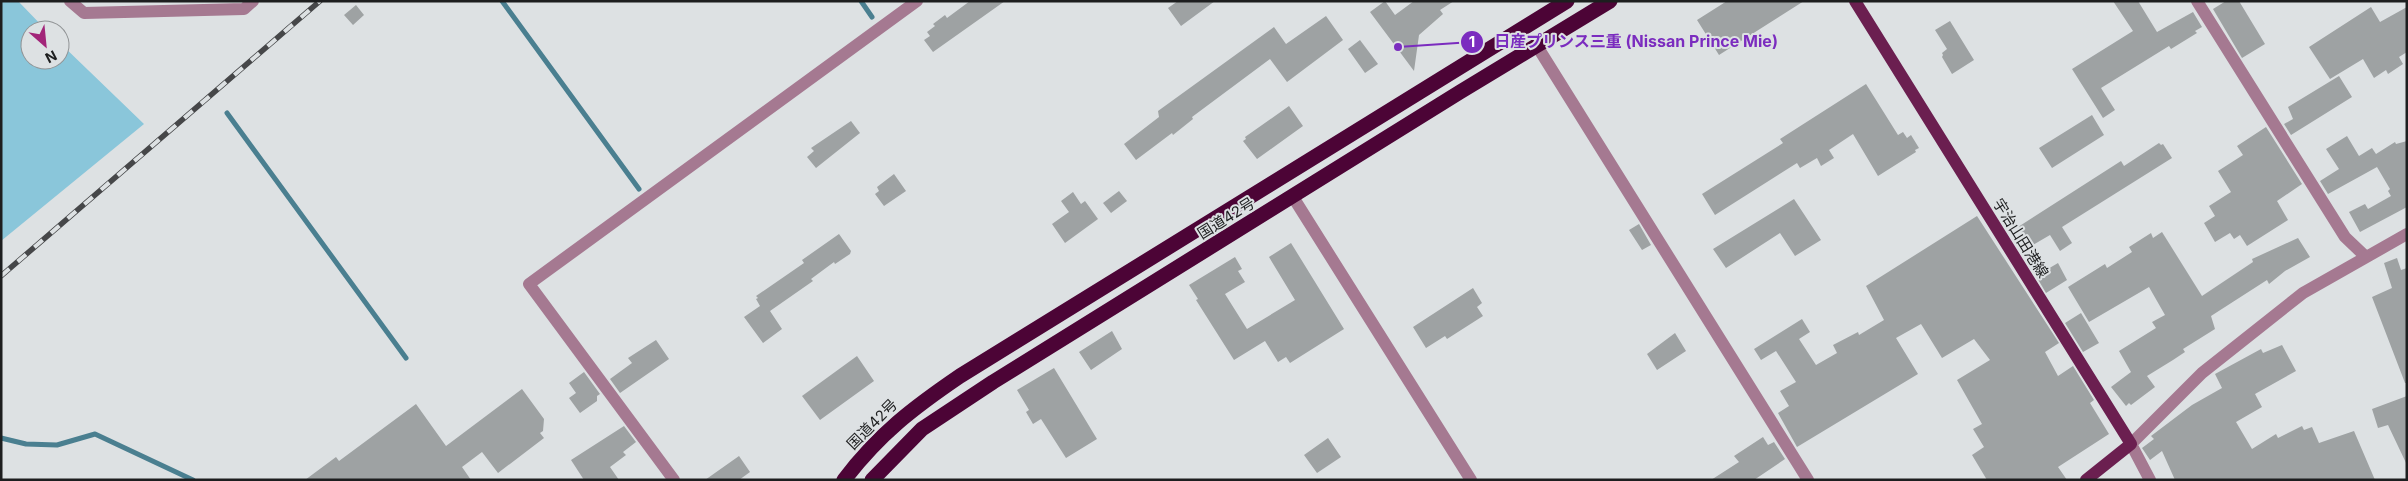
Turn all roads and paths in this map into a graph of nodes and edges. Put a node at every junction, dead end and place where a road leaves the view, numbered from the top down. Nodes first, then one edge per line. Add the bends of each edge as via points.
1 (70, 1) edge
2 (253, 1) edge
3 (918, 1) edge
4 (1567, 1) edge
5 (1610, 1) edge
6 (1855, 1) edge
7 (2198, 1) edge
8 (139, 7) edge
9 (1537, 46) junction
10 (1293, 197) junction
11 (2407, 234) edge
12 (2365, 256) junction
13 (2131, 444) junction
14 (674, 480) edge
15 (844, 480) edge
16 (872, 480) edge
17 (1472, 480) edge
18 (1808, 480) edge
19 (2086, 480) edge
20 (2150, 480) edge

1 - 8 street via 84,13
2 - 8 street via 244,9
3 - 14 street via 529,284
4 - 15 highway, 国道42号 via 960,376 889,428
5 - 9 highway, 国道42号
6 - 13 main road, 宇治山田港線
7 - 12 street via 2346,237
9 - 10 highway, 国道42号
9 - 18 street
10 - 16 highway, 国道42号 via 930,424 897,452
10 - 17 street
11 - 12 street
12 - 13 street via 2303,293 2233,346
13 - 19 main road
13 - 20 street

